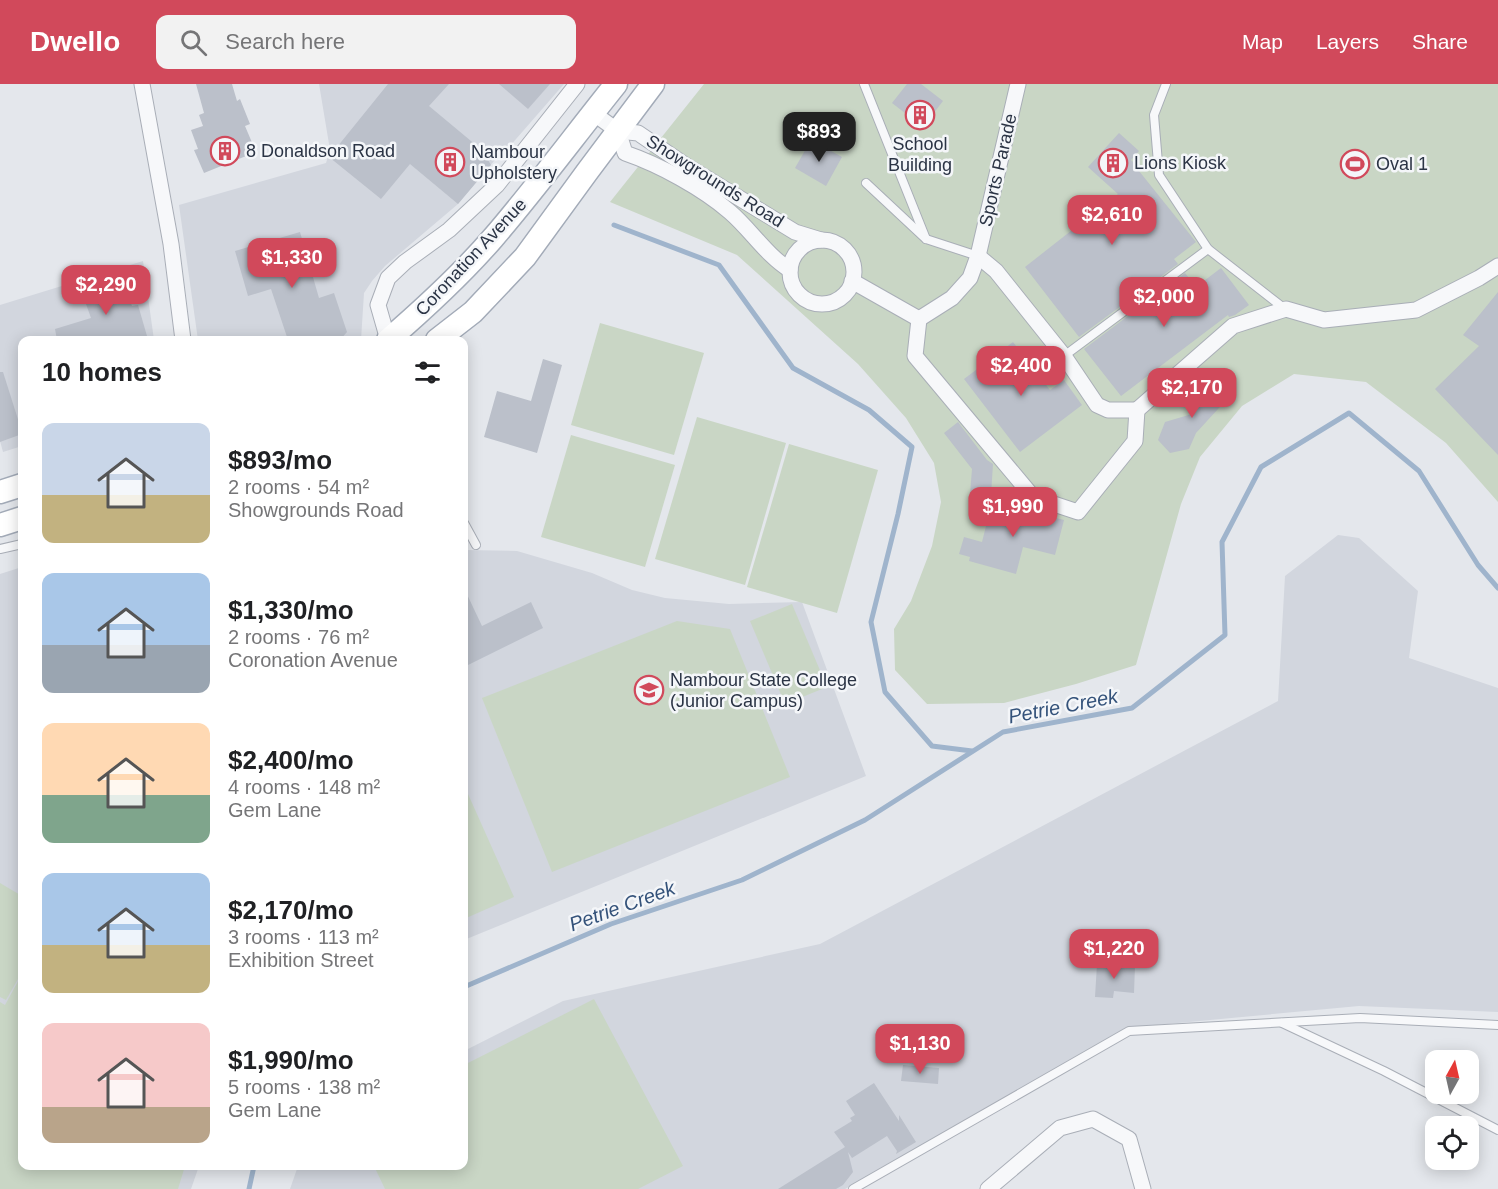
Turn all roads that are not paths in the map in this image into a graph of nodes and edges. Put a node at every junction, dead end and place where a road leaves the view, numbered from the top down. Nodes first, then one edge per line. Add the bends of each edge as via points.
1 (142, 84) edge
2 (577, 84) edge
3 (616, 84) edge
4 (653, 84) edge
5 (864, 84) edge
6 (1018, 84) edge
7 (1166, 84) edge
8 (593, 113) junction
9 (618, 131) junction
10 (866, 183) dead end
11 (926, 239) junction
12 (821, 240) junction
13 (1208, 249) junction
14 (978, 256) junction
15 (1498, 266) edge
16 (790, 270) junction
17 (852, 281) junction
18 (1286, 309) junction
19 (919, 319) junction
20 (182, 336) edge
21 (387, 336) edge
22 (393, 336) edge
23 (442, 336) edge
24 (1064, 356) junction
25 (1137, 410) junction
26 (18, 486) edge
27 (0, 492) edge
28 (18, 519) edge
29 (0, 525) edge
30 (468, 530) edge
31 (18, 545) edge
32 (476, 545) dead end
33 (0, 549) edge
34 (1281, 1023) junction
35 (1498, 1025) edge
36 (1498, 1130) edge
37 (853, 1189) edge
38 (988, 1189) edge
39 (1143, 1189) edge

1 - 20 street via 171,244
2 - 21 street, Coronation Avenue via 496,185 449,230 388,278 378,305
3 - 8 main road, Coronation Avenue
4 - 9 main road, Coronation Avenue
5 - 11 lane
6 - 14 street, Sports Parade
7 - 13 lane via 1154,115 1159,176
8 - 9 street
8 - 22 main road, Coronation Avenue via 492,240
9 - 12 street, Showgrounds Road via 639,133 795,232
9 - 16 street, Showgrounds Road via 625,153 699,189 730,212
9 - 23 main road, Coronation Avenue via 525,257 473,312
10 - 11 lane
11 - 14 lane
12 - 16 street via 803,246 791,261
12 - 17 street via 840,245 847,252 854,271
13 - 18 lane
13 - 24 lane
14 - 19 street via 970,278 952,298
14 - 24 street via 996,271
15 - 18 street via 1416,310 1324,320
16 - 17 street via 795,290 811,302 831,302 841,297
17 - 19 street
18 - 25 street via 1233,326
19 - 25 street via 915,356 1033,497 1078,512 1135,441
24 - 25 street via 1097,405 1108,410
26 - 27 main road
28 - 29 main road
30 - 32 lane
31 - 33 lane
34 - 35 lane via 1360,1018
34 - 36 lane
34 - 37 lane via 1129,1031
38 - 39 street via 1060,1128 1093,1119 1129,1139

